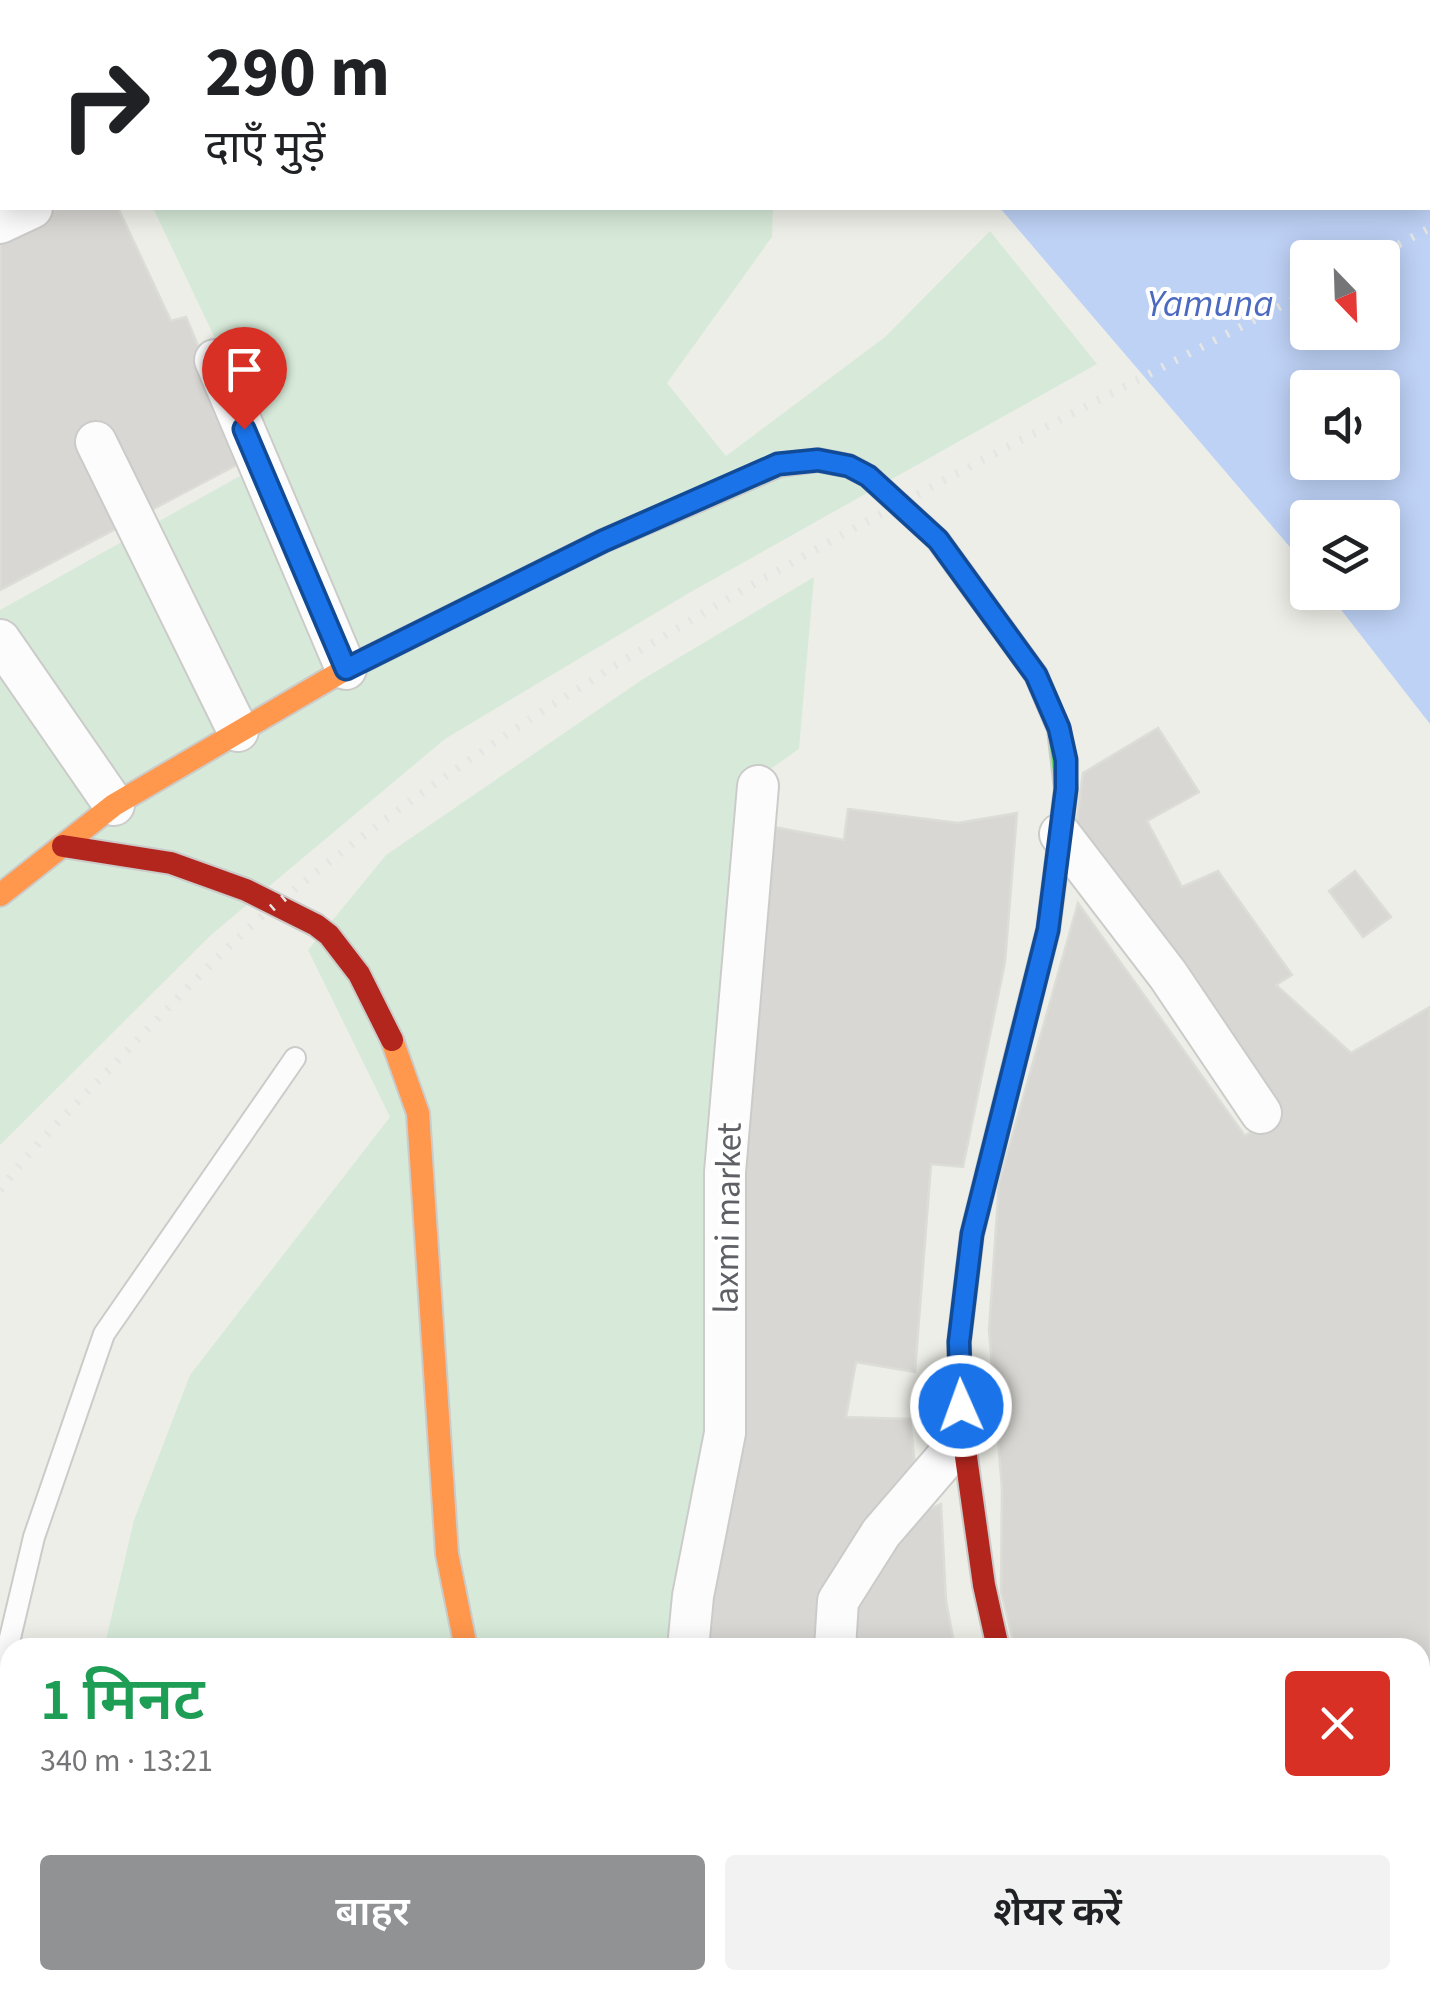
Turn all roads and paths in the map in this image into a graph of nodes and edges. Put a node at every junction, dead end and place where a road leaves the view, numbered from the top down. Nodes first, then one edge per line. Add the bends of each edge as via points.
1 (27, 210) edge
2 (0, 222) edge
3 (215, 360) dead end
4 (96, 442) dead end
5 (0, 640) edge
6 (346, 669) junction
7 (238, 731) junction
8 (758, 786) dead end
9 (114, 805) junction
10 (1060, 834) junction
11 (63, 846) junction
12 (0, 895) edge
13 (295, 1058) dead end
14 (1260, 1114) dead end
15 (962, 1439) junction
16 (10, 1638) edge
17 (464, 1638) edge
18 (689, 1638) edge
19 (836, 1638) edge
20 (996, 1638) edge

1 - 2 street
3 - 6 street
4 - 7 street
5 - 9 street
6 - 7 street
6 - 10 street via 603,541 778,464 818,460 849,466 938,540 1036,675 1066,760
7 - 9 street
8 - 18 street, laxmi market via 725,1172 725,1432
9 - 11 street
10 - 14 street via 1168,976
10 - 15 street via 1048,930 972,1234 959,1342
11 - 12 street
11 - 17 street via 157,858 277,903 327,932 355,968 394,1044 418,1112 447,1554
13 - 16 lane via 104,1334 34,1537
15 - 19 street via 882,1533 838,1601
15 - 20 street

